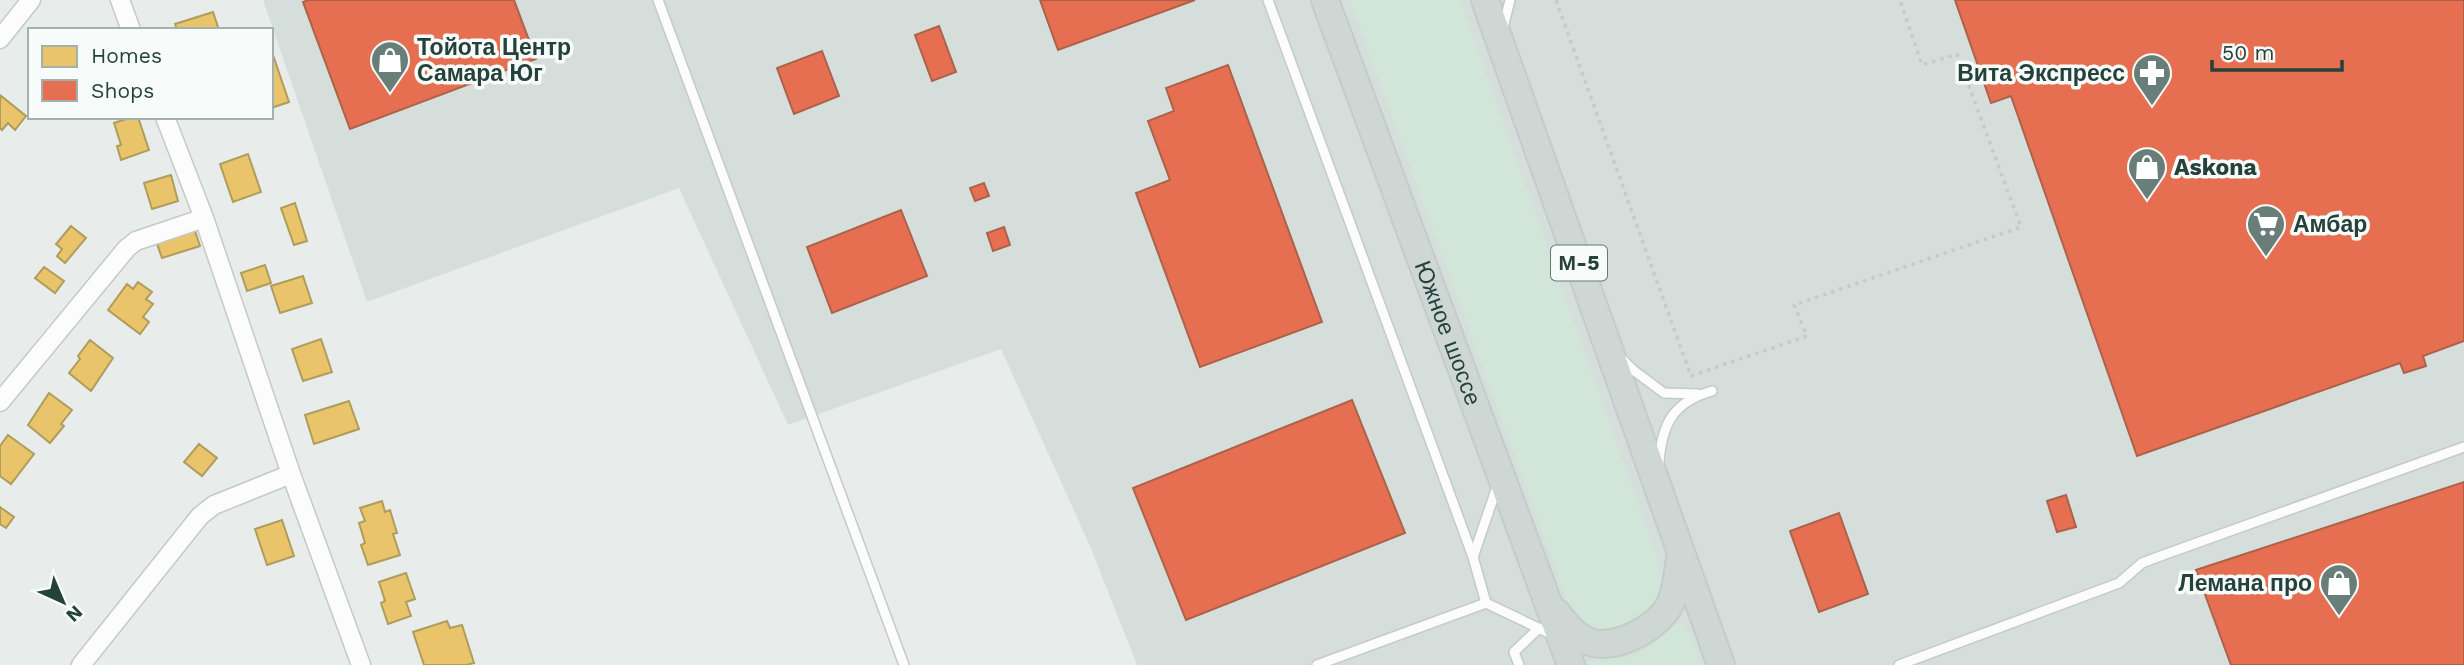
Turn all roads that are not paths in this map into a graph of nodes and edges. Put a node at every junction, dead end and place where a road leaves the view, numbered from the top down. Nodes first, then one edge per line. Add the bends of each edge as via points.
1 (31, 0) edge
2 (120, 0) edge
3 (658, 0) edge
4 (1268, 0) edge
5 (1325, 0) edge
6 (1485, 0) edge
7 (1510, 0) edge
8 (130, 28) edge
9 (0, 39) edge
10 (1500, 40) junction
11 (166, 119) edge
12 (204, 218) junction
13 (1605, 334) junction
14 (1712, 391) dead end
15 (1699, 394) junction
16 (0, 402) edge
17 (2464, 447) edge
18 (291, 474) junction
19 (1501, 476) junction
20 (1658, 485) junction
21 (1682, 551) junction
22 (1473, 557) junction
23 (1486, 603) junction
24 (1550, 624) junction
25 (81, 665) edge
26 (361, 665) edge
27 (904, 665) edge
28 (1317, 665) edge
29 (1519, 665) edge
30 (1571, 665) edge
31 (1721, 665) edge
32 (1899, 665) edge

1 - 9 street
2 - 8 street
3 - 27 lane
4 - 22 lane
5 - 19 main road, Южное шоссе
6 - 10 main road, М-5
7 - 10 lane
10 - 13 main road, М-5
11 - 12 street
12 - 16 street via 127,248
12 - 18 street
13 - 15 lane via 1633,370 1656,388 1664,393
13 - 20 main road, М-5
14 - 15 lane
15 - 20 lane via 1672,414 1665,429
17 - 32 lane via 2166,554 2142,564 2119,583
18 - 25 street via 214,505 200,516
18 - 26 street
19 - 22 lane
19 - 24 main road, Южное шоссе
20 - 21 main road, М-5
21 - 24 main road via 1671,603 1636,636 1595,643
21 - 31 main road, М-5
22 - 23 lane
23 - 24 lane
23 - 28 lane
24 - 29 lane via 1514,652
24 - 30 main road, Южное шоссе

